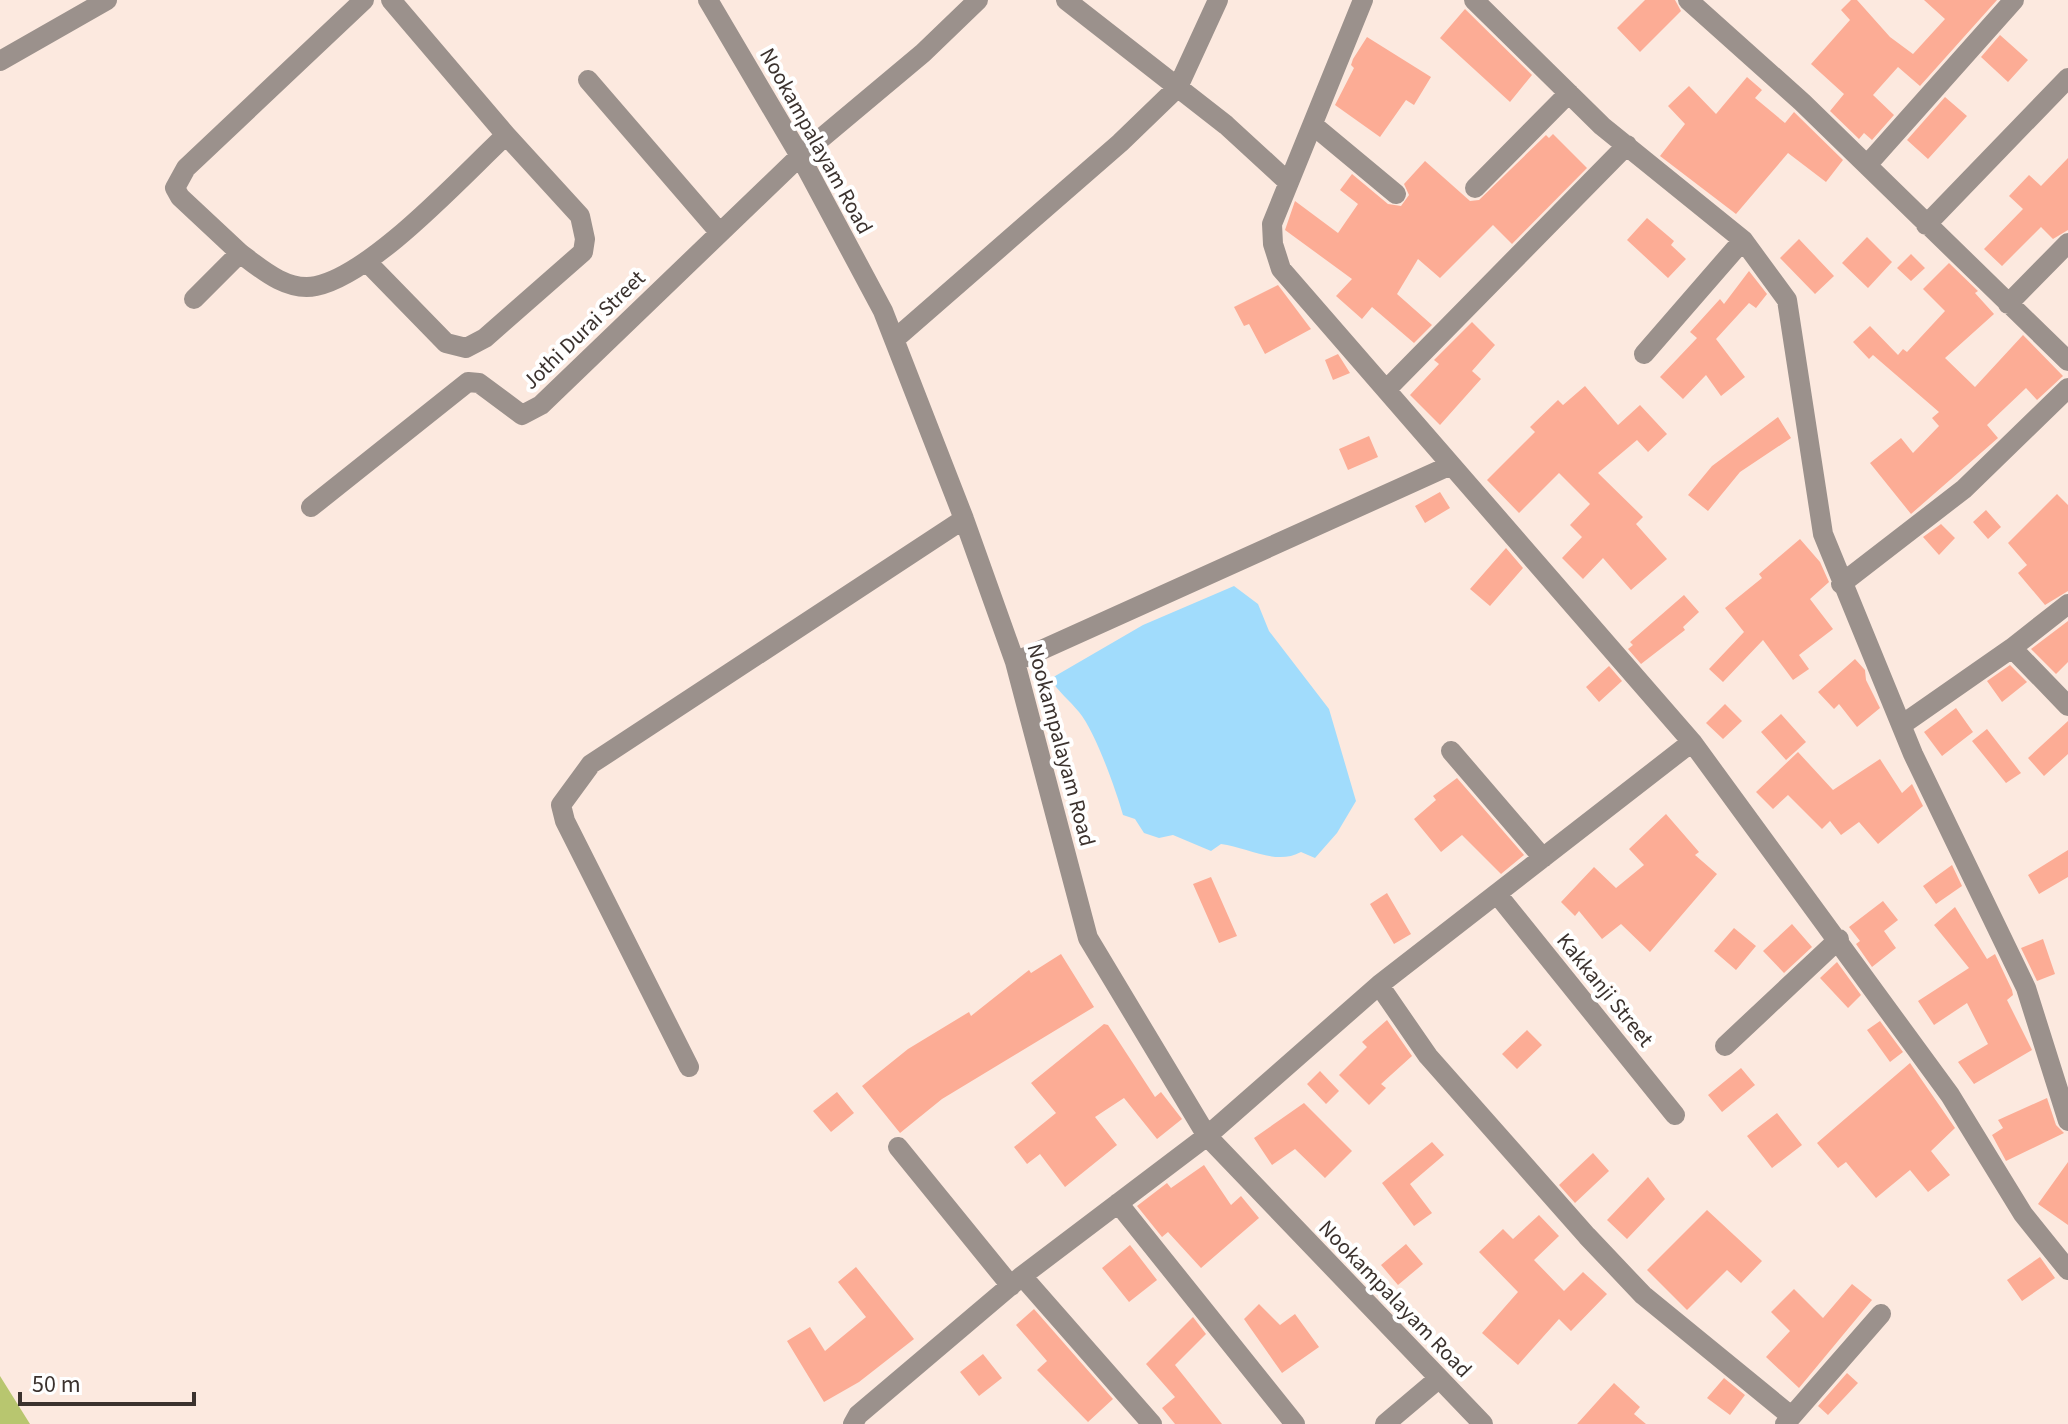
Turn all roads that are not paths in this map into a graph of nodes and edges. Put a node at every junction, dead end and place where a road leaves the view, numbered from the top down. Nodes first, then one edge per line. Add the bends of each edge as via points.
1 (107, 0) edge
2 (364, 0) edge
3 (391, 0) edge
4 (708, 0) edge
5 (978, 0) edge
6 (1066, 0) edge
7 (1218, 0) edge
8 (1363, 0) edge
9 (1474, 0) edge
10 (1688, 0) edge
11 (2014, 0) edge
12 (0, 61) edge
13 (2068, 78) edge
14 (588, 80) dead end
15 (1178, 87) junction
16 (1569, 93) junction
17 (1313, 125) junction
18 (506, 135) junction
19 (1627, 145) junction
20 (800, 156) junction
21 (1867, 165) junction
22 (1288, 182) junction
23 (1475, 188) dead end
24 (1396, 194) dead end
25 (1926, 225) junction
26 (720, 233) junction
27 (1743, 240) junction
28 (2068, 243) edge
29 (240, 253) junction
30 (367, 262) junction
31 (194, 299) dead end
32 (2008, 304) junction
33 (895, 339) junction
34 (1644, 354) dead end
35 (2068, 361) edge
36 (2068, 388) edge
37 (1387, 389) junction
38 (1449, 466) junction
39 (311, 507) dead end
40 (964, 519) junction
41 (1841, 584) junction
42 (2068, 604) edge
43 (2012, 648) junction
44 (1015, 662) junction
45 (2068, 706) edge
46 (1903, 724) junction
47 (1692, 742) junction
48 (1451, 751) dead end
49 (1543, 858) junction
50 (1497, 894) junction
51 (1839, 939) junction
52 (1379, 985) junction
53 (1725, 1046) dead end
54 (689, 1067) dead end
55 (1675, 1115) dead end
56 (2068, 1121) edge
57 (1207, 1136) junction
58 (898, 1147) dead end
59 (1118, 1203) junction
60 (2068, 1270) edge
61 (1017, 1281) junction
62 (1881, 1314) dead end
63 (1437, 1380) junction
64 (1788, 1420) edge
65 (853, 1424) edge
66 (1152, 1424) edge
67 (1295, 1424) edge
68 (1385, 1424) edge
69 (1483, 1424) edge

1 - 12 street
2 - 29 street via 178,180 180,197
3 - 18 street
4 - 20 street, Nookampalayam Road
5 - 20 street, Jothi Durai Street
6 - 15 street
7 - 15 street
8 - 17 street
9 - 16 street
10 - 21 street
11 - 21 street
13 - 25 street
14 - 26 street
15 - 22 street
15 - 33 street
16 - 19 street
16 - 23 street
17 - 22 street
17 - 24 street
18 - 30 street
18 - 30 street via 580,216 583,252 485,338 466,348 446,343
19 - 27 street
19 - 37 street
20 - 26 street, Jothi Durai Street
20 - 33 street, Nookampalayam Road
21 - 25 street
22 - 37 street via 1272,224 1281,269
25 - 32 street
26 - 39 street, Jothi Durai Street via 531,413 522,415 479,383 468,382
27 - 34 street
27 - 41 street via 1787,300 1823,534
28 - 32 street
29 - 30 street via 274,278 296,285 316,286
29 - 31 street
32 - 35 street
33 - 40 street, Nookampalayam Road
36 - 41 street via 1964,489
37 - 38 street
38 - 44 street
38 - 47 street
40 - 44 street, Nookampalayam Road
40 - 54 street via 591,764 561,805
41 - 46 street
42 - 43 street
43 - 45 street
43 - 46 street
44 - 57 street, Nookampalayam Road via 1088,938
46 - 56 street via 2026,988
47 - 49 street
47 - 51 street
48 - 49 street
49 - 50 street
50 - 52 street
50 - 55 street, Kakkanji Street
51 - 53 street
51 - 60 street via 1950,1095 2023,1214
52 - 57 street
52 - 64 street via 1428,1056 1587,1236 1643,1295
57 - 59 street
57 - 63 street, Nookampalayam Road
58 - 61 street
59 - 61 street
59 - 67 street
61 - 65 street
61 - 66 street
62 - 64 street
63 - 68 street
63 - 69 street, Nookampalayam Road

